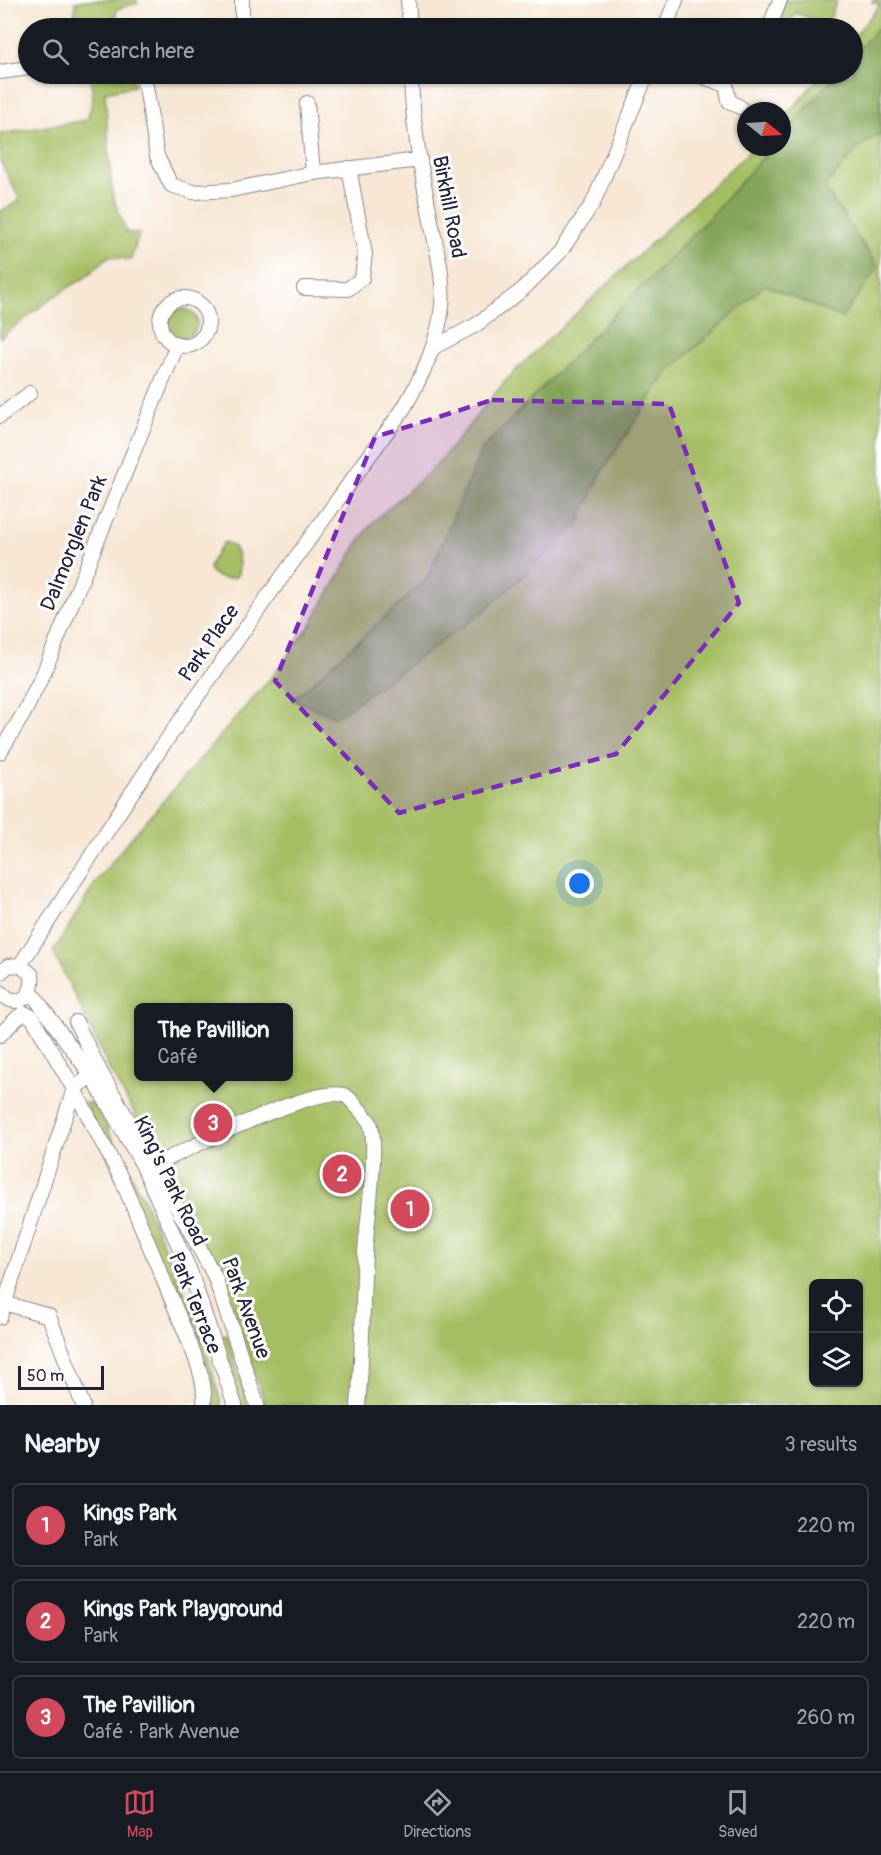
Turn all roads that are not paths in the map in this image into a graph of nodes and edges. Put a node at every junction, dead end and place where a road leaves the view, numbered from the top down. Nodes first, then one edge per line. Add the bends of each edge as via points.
1 (242, 0) edge
2 (408, 0) edge
3 (676, 0) edge
4 (780, 0) edge
5 (242, 18) edge
6 (409, 18) edge
7 (669, 18) edge
8 (774, 18) edge
9 (18, 69) edge
10 (0, 72) edge
11 (145, 84) edge
12 (411, 84) edge
13 (643, 84) edge
14 (723, 84) edge
15 (307, 103) dead end
16 (737, 105) edge
17 (419, 160) junction
18 (349, 168) junction
19 (313, 173) junction
20 (304, 288) dead end
21 (177, 345) dead end
22 (434, 347) junction
23 (30, 393) dead end
24 (0, 416) edge
25 (0, 752) edge
26 (21, 965) junction
27 (0, 973) edge
28 (31, 992) junction
29 (3, 1000) edge
30 (76, 1022) dead end
31 (0, 1035) edge
32 (91, 1075) junction
33 (74, 1089) junction
34 (149, 1168) junction
35 (4, 1303) junction
36 (0, 1317) edge
37 (83, 1405) edge
38 (204, 1405) edge
39 (235, 1405) edge
40 (257, 1405) edge
41 (358, 1405) edge

1 - 5 street
2 - 6 street
3 - 7 street
4 - 8 street
9 - 10 street
11 - 19 street via 157,156 171,185 193,192 231,190
12 - 17 street, Birkhill Road
13 - 22 street via 593,203 560,252 522,290 476,325
14 - 16 street via 729,101
15 - 19 street
17 - 18 street
17 - 22 street, Birkhill Road via 440,270 442,304
18 - 19 street
18 - 20 street via 364,254 362,278 348,289
21 - 25 street, Dalmorglen Park via 44,672
22 - 26 street, Park Place via 404,408 161,748
23 - 24 street
26 - 27 street via 8,966
26 - 28 street, King's Park Road via 32,975
28 - 29 street via 18,1001
28 - 32 street, King's Park Road
30 - 34 street, Park Avenue
31 - 33 street, Park Terrace via 24,1013 32,1017
32 - 33 street
32 - 34 street, King's Park Road
33 - 35 street
33 - 38 street, Park Terrace via 122,1180 177,1312 198,1364
34 - 39 street, King's Park Road via 190,1270
34 - 40 street, Park Avenue via 181,1211 215,1277
34 - 41 street via 292,1103 323,1096 345,1096 370,1122 374,1140
35 - 36 street
35 - 37 street via 49,1316

